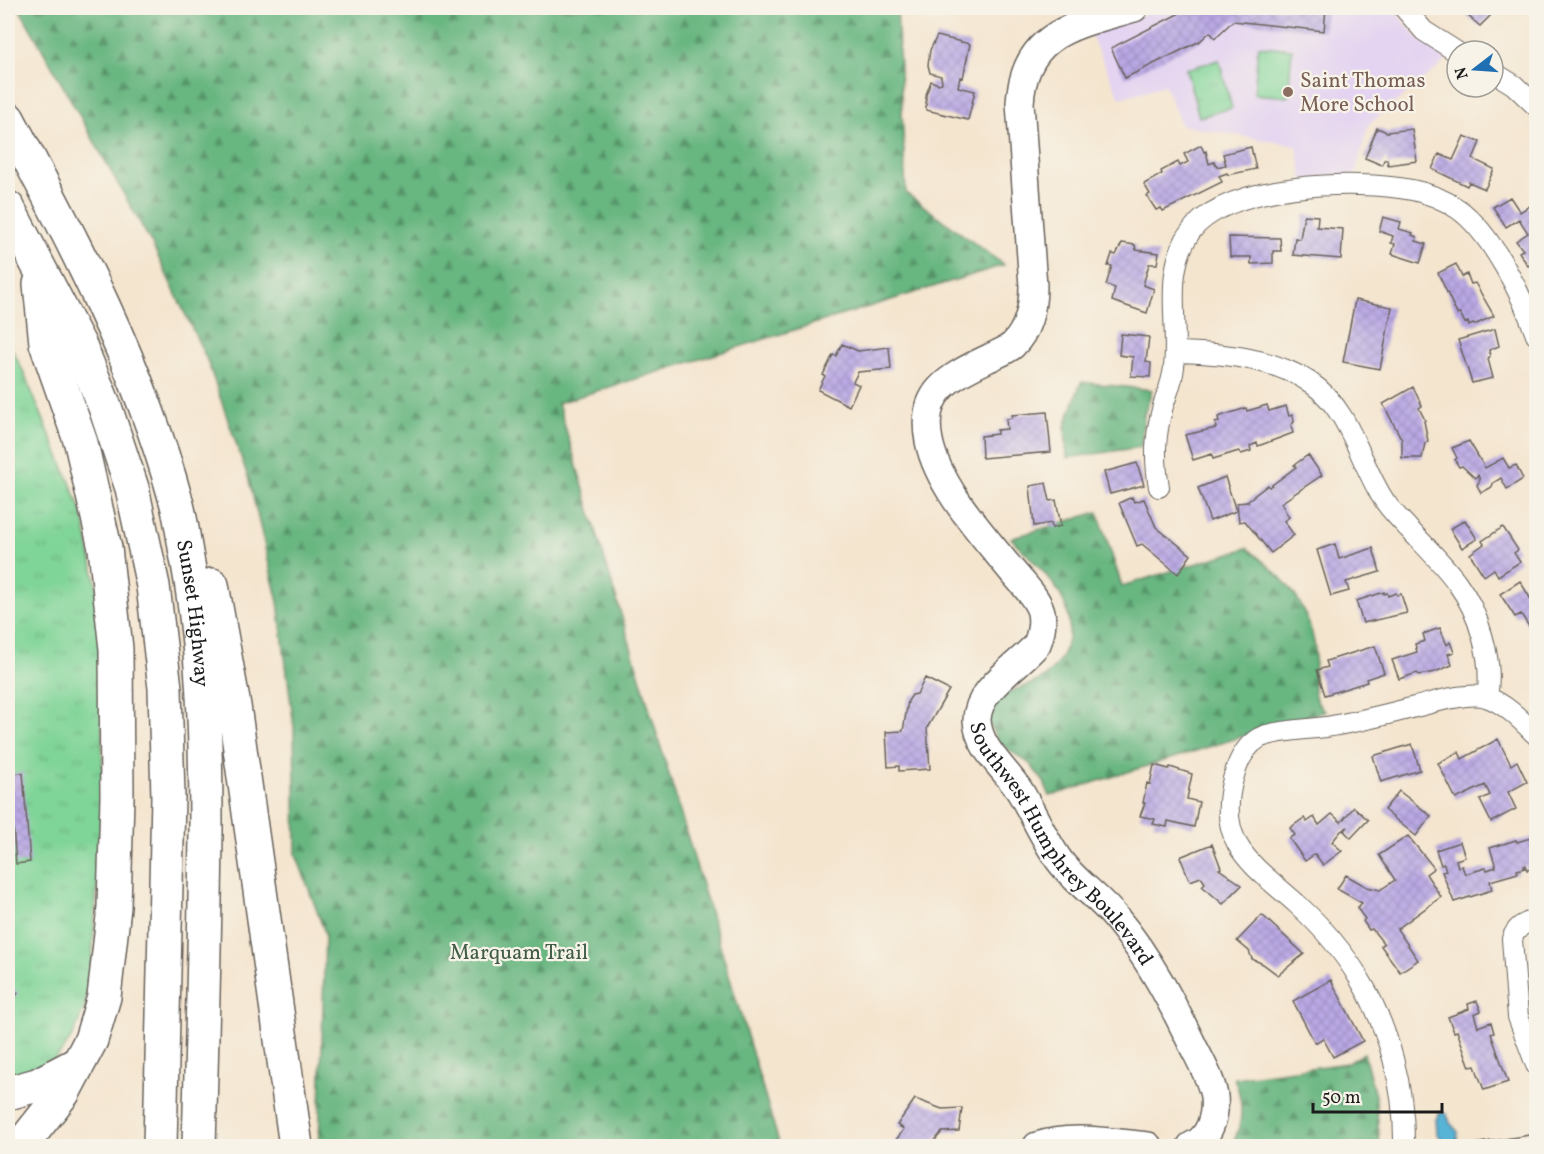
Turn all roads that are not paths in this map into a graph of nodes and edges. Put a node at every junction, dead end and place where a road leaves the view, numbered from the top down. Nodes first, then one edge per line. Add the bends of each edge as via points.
1 (1134, 8) edge
2 (1404, 8) edge
3 (1445, 45) edge
4 (1505, 79) edge
5 (1536, 106) edge
6 (8, 119) edge
7 (8, 207) edge
8 (37, 265) junction
9 (1536, 335) edge
10 (1175, 352) junction
11 (1159, 487) dead end
12 (176, 502) junction
13 (1487, 697) junction
14 (1536, 735) edge
15 (1536, 920) edge
16 (77, 1064) junction
17 (1536, 1065) edge
18 (8, 1093) edge
19 (21, 1146) edge
20 (160, 1146) edge
21 (199, 1146) edge
22 (296, 1146) edge
23 (1037, 1146) edge
24 (1148, 1146) edge
25 (1191, 1146) edge
26 (1404, 1146) edge

1 - 25 main road, Southwest Humphrey Boulevard via 1066,30 1038,49 1028,66 1020,103 1033,286 1030,313 1012,345 957,373 936,392 928,409 927,426 939,473 1041,613 1037,644 987,693 979,710 979,730 1058,858 1129,934 1173,1005 1214,1096 1210,1128
2 - 3 street via 1424,32
4 - 5 street
6 - 12 highway, Sunset Highway via 104,305 142,400
7 - 8 highway, Sunset Highway
8 - 16 highway via 46,343 81,443 103,539 116,649 117,797 112,930 104,997 91,1040
8 - 20 highway, Sunset Highway via 80,346 105,407 132,488 155,595 165,688 168,797
9 - 10 street via 1495,252 1469,217 1458,209 1413,190 1331,186 1267,193 1232,202 1196,225 1182,248 1174,279
10 - 11 street via 1174,370 1157,430
10 - 13 street via 1224,355 1274,366 1295,374 1328,397 1341,414 1387,506 1467,595 1488,657
12 - 21 highway, Sunset Highway via 195,604 204,716 206,881
12 - 22 highway via 208,561 234,706
13 - 14 street
13 - 26 street via 1454,699 1260,738 1245,752 1228,797 1229,822 1242,853 1321,928 1373,1001 1400,1087
15 - 17 street via 1515,930 1512,939 1518,1017
16 - 18 highway via 37,1085
16 - 19 highway via 63,1093
23 - 24 main road via 1066,1140

